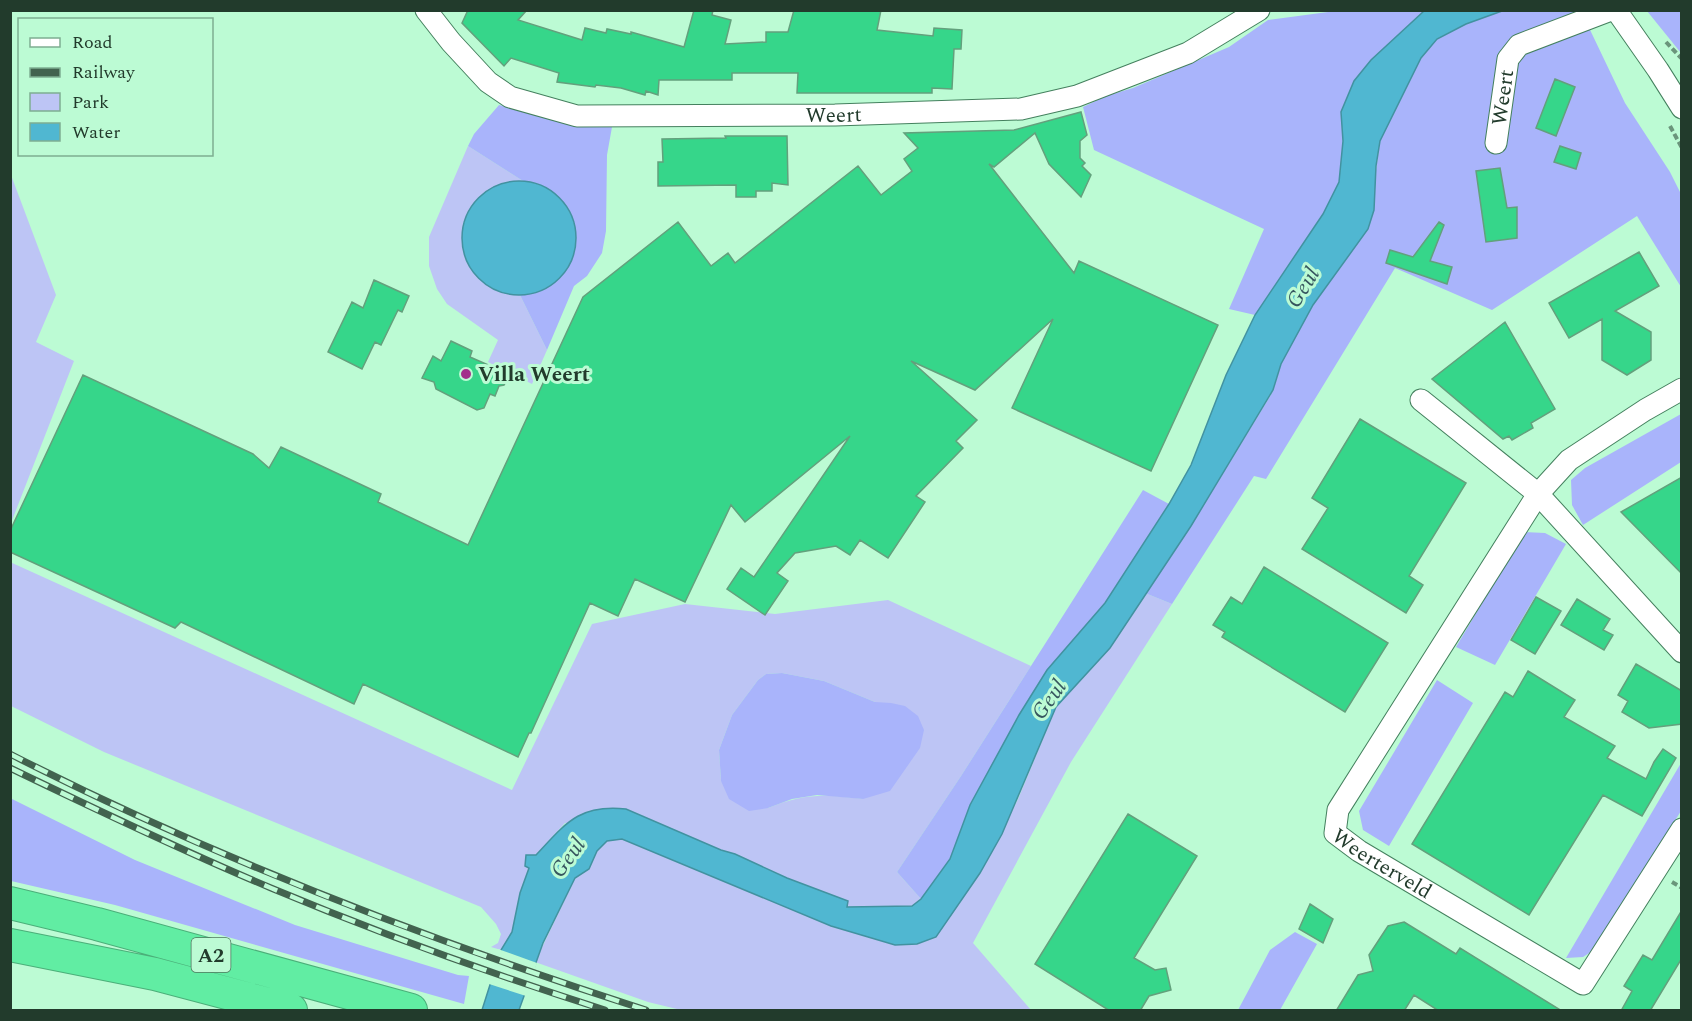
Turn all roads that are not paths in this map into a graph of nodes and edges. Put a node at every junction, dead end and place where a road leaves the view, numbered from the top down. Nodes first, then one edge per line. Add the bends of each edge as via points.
1 (426, 10) edge
2 (1259, 10) edge
3 (1611, 10) edge
4 (1616, 10) edge
5 (1682, 108) edge
6 (1496, 143) dead end
7 (1682, 389) edge
8 (1421, 400) dead end
9 (1538, 494) junction
10 (1682, 652) edge
11 (1682, 829) edge
12 (10, 903) edge
13 (10, 945) edge
14 (291, 1011) edge
15 (411, 1011) edge

1 - 2 street, Weert via 488,82 510,97 577,117 1021,109 1077,96 1188,53
3 - 6 street, Weert via 1519,45 1508,59
4 - 5 street
7 - 9 street, Weerterveld via 1569,460
8 - 9 street
9 - 10 street
9 - 11 street, Weerterveld via 1338,810 1335,833 1583,984
12 - 15 highway, A2
13 - 14 highway, A2 via 155,974

